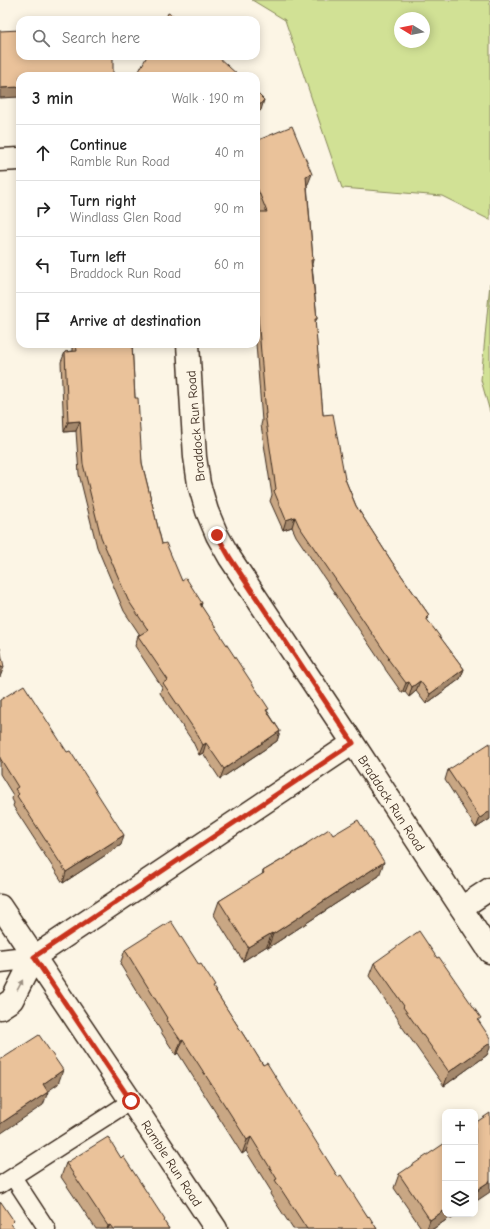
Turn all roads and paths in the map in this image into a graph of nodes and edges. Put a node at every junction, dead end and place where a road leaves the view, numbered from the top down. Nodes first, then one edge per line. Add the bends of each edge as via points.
1 (16, 159) edge
2 (0, 160) edge
3 (188, 348) edge
4 (353, 743) junction
5 (490, 889) edge
6 (0, 906) edge
7 (461, 908) junction
8 (490, 952) edge
9 (34, 957) junction
10 (0, 961) edge
11 (0, 1008) edge
12 (131, 1101) junction
13 (6, 1181) edge
14 (47, 1229) edge
15 (216, 1229) edge

1 - 2 street
3 - 4 street, Braddock Run Road via 195,457 199,484 209,517 230,558
4 - 7 street, Braddock Run Road
4 - 9 street
5 - 7 street
6 - 9 street
7 - 8 street, Braddock Run Road
9 - 10 street
11 -> 9 street via 12,1000
9 - 12 street, Ramble Run Road
12 - 13 lane
12 - 15 street, Ramble Run Road
13 - 14 lane

